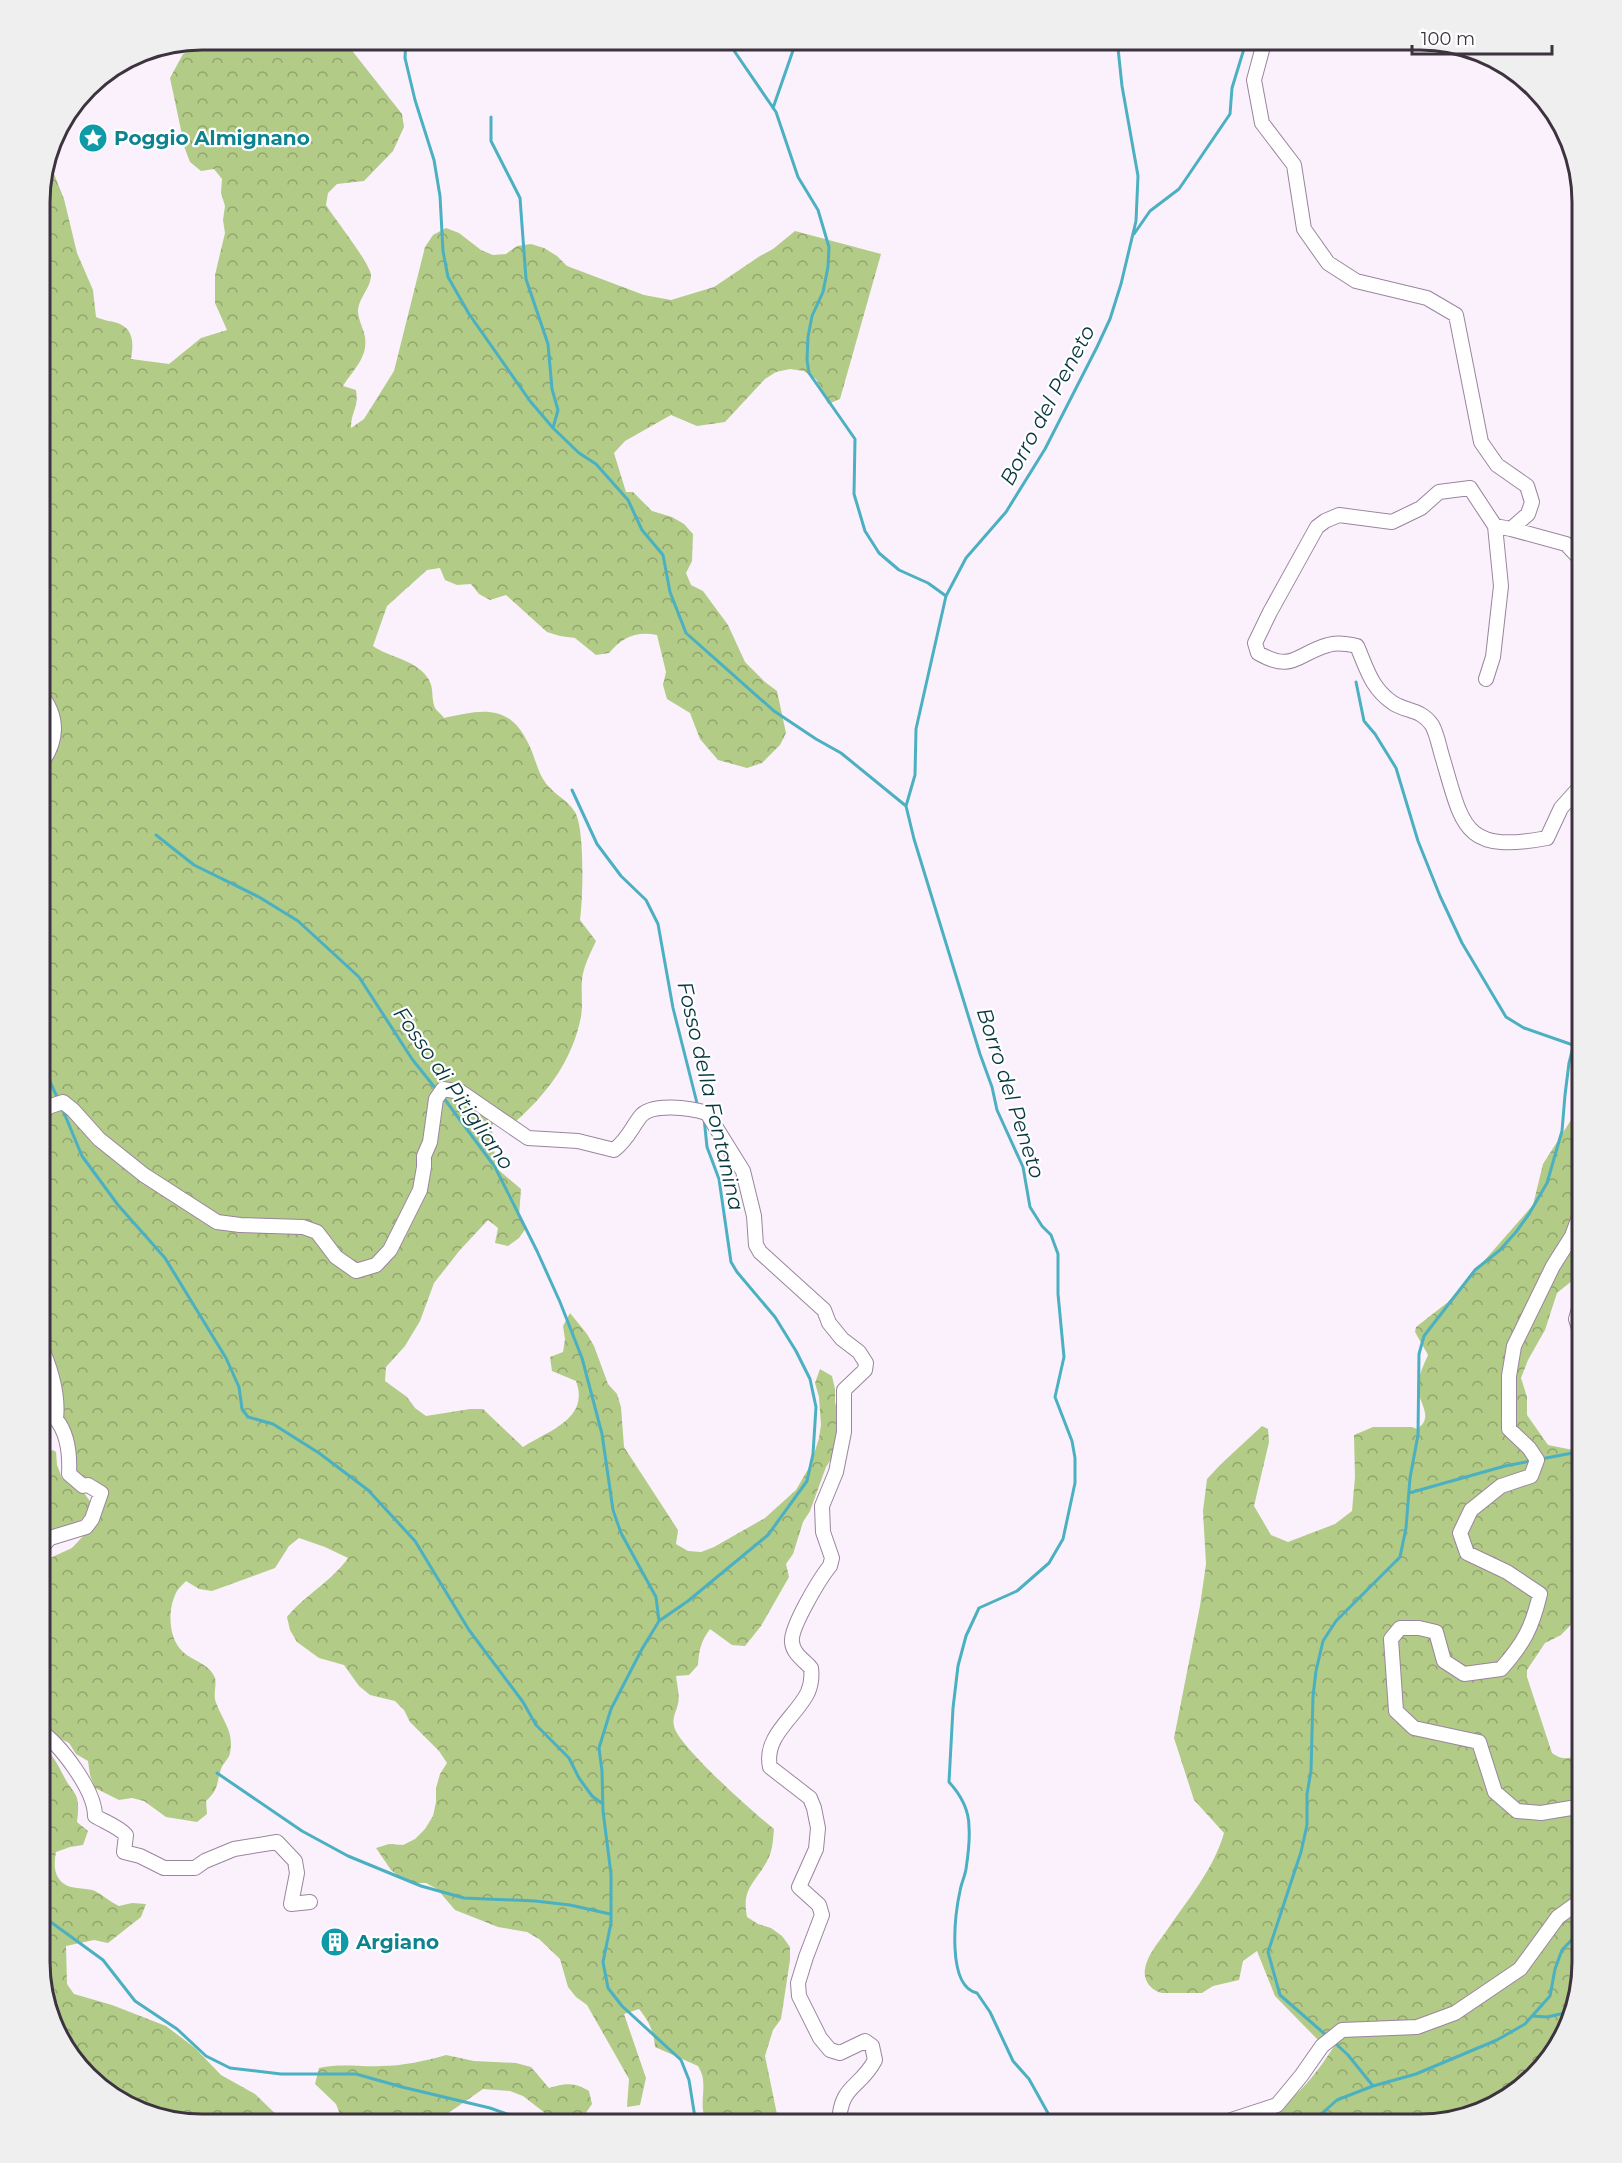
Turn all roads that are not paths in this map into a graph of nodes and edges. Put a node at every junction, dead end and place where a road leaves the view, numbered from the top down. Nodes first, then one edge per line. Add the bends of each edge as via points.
1 (1262, 50) edge
2 (1495, 525) junction
3 (1511, 528) junction
4 (1572, 550) edge
5 (1486, 679) dead end
6 (50, 712) edge
7 (50, 749) edge
8 (1572, 796) edge
9 (50, 1106) edge
10 (1572, 1236) edge
11 (50, 1371) edge
12 (50, 1538) edge
13 (50, 1739) edge
14 (1572, 1808) edge
15 (310, 1902) dead end
16 (1572, 1907) edge
17 (841, 2114) edge
18 (1248, 2114) edge

1 - 3 street via 1254,80 1262,123 1294,165 1304,229 1328,262 1356,281 1427,298 1456,315 1481,442 1497,465 1527,486 1532,502 1528,514
2 - 3 street
2 - 5 street via 1501,586 1493,657
2 - 8 street via 1470,488 1439,492 1421,508 1392,522 1339,515 1324,521 1317,527 1255,642 1258,653 1272,660 1291,662 1329,644 1356,646 1376,688 1395,704 1423,715 1433,727 1460,817 1471,832 1497,843 1518,844 1547,838 1561,808
3 - 4 street via 1566,544
6 - 7 street via 55,730
9 - 17 street via 63,1102 99,1139 144,1175 217,1222 303,1227 317,1232 336,1257 356,1271 376,1265 390,1250 420,1190 436,1099 444,1089 461,1092 528,1138 578,1141 614,1150 648,1110 695,1109 707,1113 743,1171 760,1252 824,1310 842,1339 866,1363 865,1370 844,1390 843,1432 836,1472 822,1506 832,1558 830,1566 794,1629 794,1648 812,1668 810,1686 780,1730 769,1762 770,1767 810,1798 818,1828 816,1849 799,1887 819,1905 822,1915 798,1983 799,1996 820,2038 830,2049 840,2054 865,2041 872,2046 875,2060 843,2097
10 - 14 street via 1514,1346 1509,1376 1509,1429 1538,1460 1531,1476 1501,1486 1471,1510 1460,1533 1467,1553 1508,1572 1540,1594 1534,1620 1521,1646 1501,1669 1464,1674 1444,1661 1436,1632 1400,1628 1391,1639 1396,1711 1414,1728 1479,1742 1495,1792 1517,1811 1541,1813
11 - 12 street via 58,1403 56,1419 70,1456 69,1474 83,1486 101,1493 86,1527
13 - 15 street via 82,1782 95,1805 95,1816 126,1835 124,1852 164,1868 195,1868 234,1849 277,1842 295,1861 297,1874 291,1904
16 - 18 street via 1558,1917 1520,1969 1455,2013 1417,2027 1342,2030 1322,2046 1276,2104

